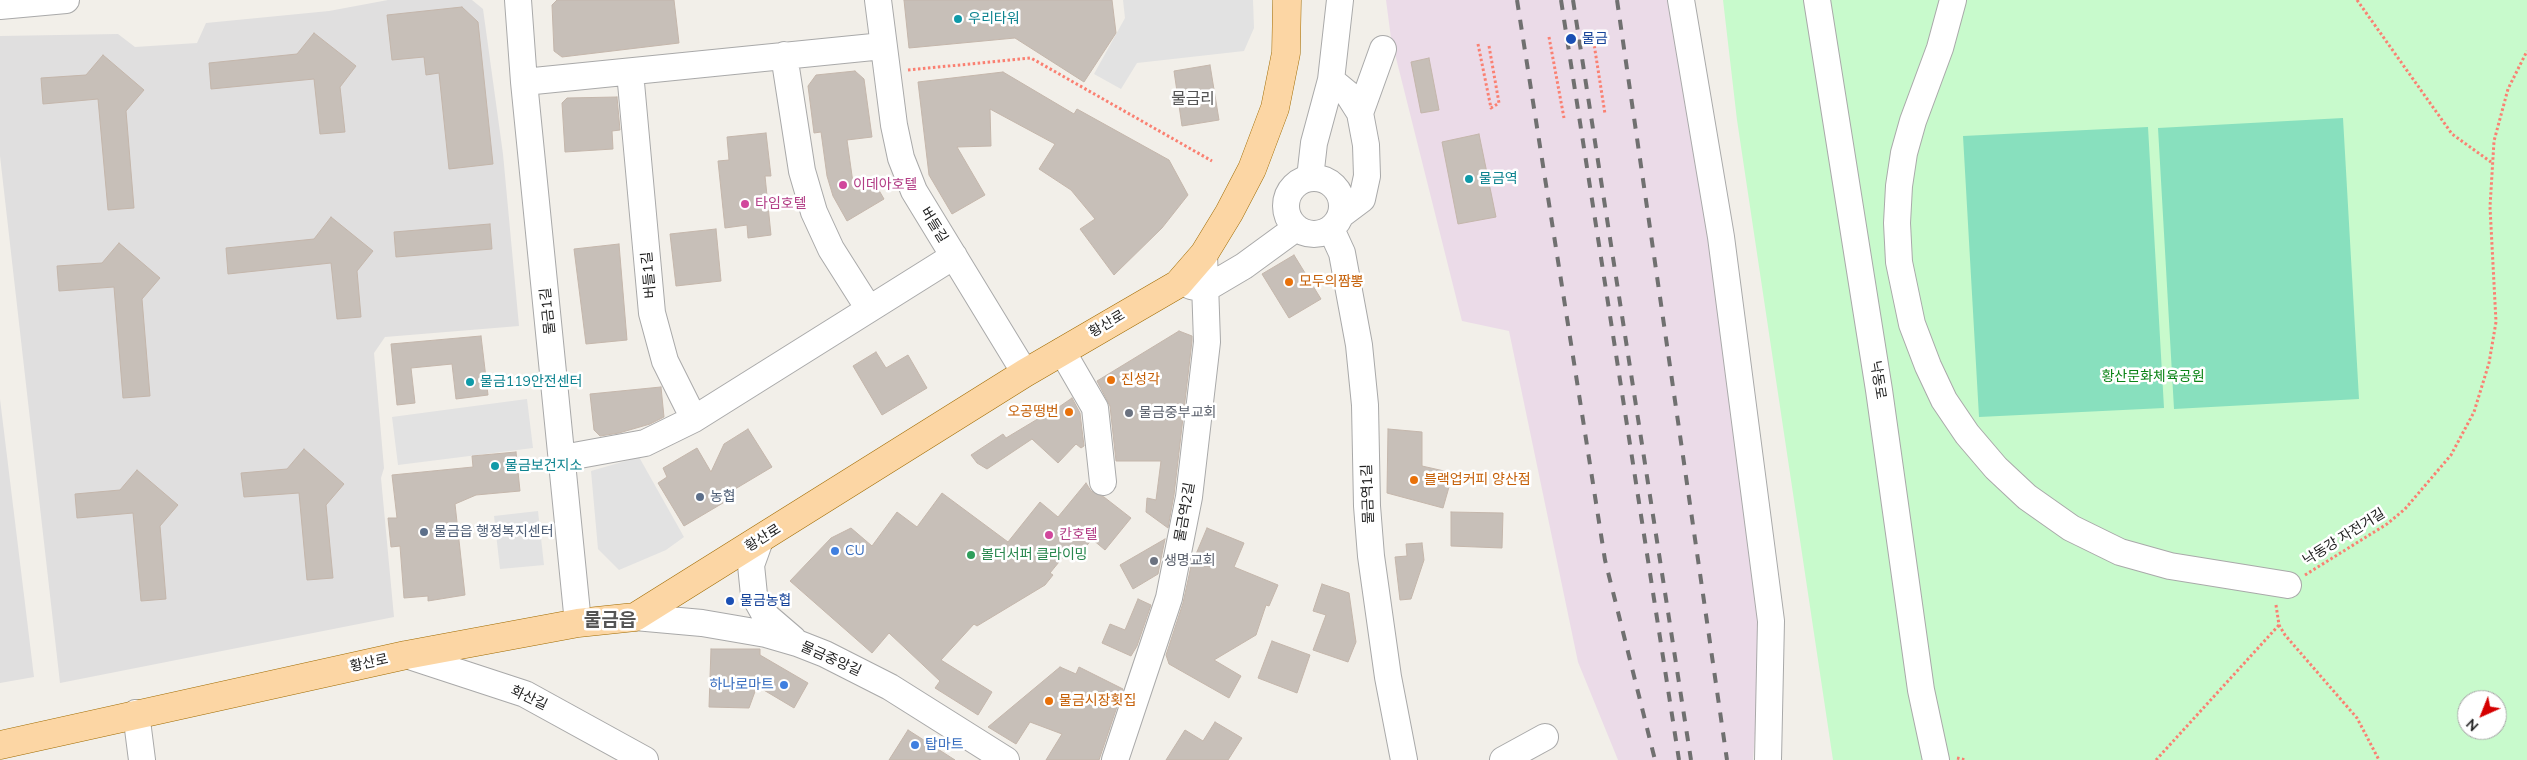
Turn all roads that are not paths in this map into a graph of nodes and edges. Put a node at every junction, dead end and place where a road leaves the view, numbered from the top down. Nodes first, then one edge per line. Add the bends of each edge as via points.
1 (66, 0) edge
2 (518, 0) edge
3 (878, 0) edge
4 (1287, 0) edge
5 (1340, 0) edge
6 (1681, 0) edge
7 (1817, 0) edge
8 (1953, 0) edge
9 (0, 6) edge
10 (883, 46) junction
11 (1383, 49) dead end
12 (784, 55) junction
13 (630, 72) junction
14 (1331, 80) junction
15 (524, 82) junction
16 (1360, 113) junction
17 (1310, 178) junction
18 (1336, 222) junction
19 (1296, 228) junction
20 (1204, 254) junction
21 (954, 256) junction
22 (1178, 284) junction
23 (1205, 289) junction
24 (868, 310) junction
25 (1062, 351) junction
26 (1025, 373) junction
27 (694, 419) junction
28 (563, 458) junction
29 (1103, 482) dead end
30 (760, 540) junction
31 (2288, 585) road end
32 (635, 617) junction
33 (578, 623) junction
34 (797, 643) junction
35 (406, 655) junction
36 (136, 713) junction
37 (1545, 737) dead end
38 (0, 745) edge
39 (142, 760) edge
40 (645, 760) edge
41 (1006, 760) edge
42 (1115, 760) edge
43 (1404, 760) edge
44 (1503, 760) edge
45 (1768, 760) edge
46 (1936, 760) edge

1 - 9 street
2 - 15 street, 물금1길
3 - 10 street, 버들길
4 - 20 main road, 황산로 via 1286,53 1275,108 1252,169
5 - 14 street
6 - 45 street via 1721,237 1771,621
7 - 46 street, 낙동로 via 1880,390 1921,690
8 - 31 street via 1904,153 1897,223 1898,262 1912,324 1944,400 1996,468 2027,497 2071,528 2120,552 2170,566
10 - 12 street
10 - 21 street, 버들길 via 901,158 914,191
11 - 16 street
12 - 13 street
12 - 24 street via 802,171 814,212 831,249
13 - 15 street
13 - 27 street, 버들1길 via 652,314 665,361
14 - 16 street via 1348,94
14 - 17 street via 1314,143
15 - 28 street, 물금1길
16 - 18 street via 1367,176 1362,199
17 - 18 street via 1320,178 1336,188 1341,196
17 - 19 street via 1302,180 1288,193 1286,212
18 - 19 street via 1313,234
18 - 43 street, 물금역1길 via 1359,344 1366,405 1371,556 1388,677
19 - 23 street via 1244,266
20 - 22 main road, 황산로
20 - 23 street, 물금역2길
21 - 24 street
21 - 26 street, 버들길
22 - 23 street
22 - 25 main road, 황산로
23 - 42 street, 물금역2길 via 1207,342 1189,497 1169,598
24 - 27 street
25 - 26 main road, 황산로
25 - 29 street via 1094,408
26 - 30 main road, 황산로
27 - 28 street via 645,443
28 - 33 street, 물금1길
30 - 32 main road, 황산로
30 - 34 street via 751,566 754,595 765,615
32 - 33 main road, 황산로
32 - 34 street, 물금중앙길 via 702,623
33 - 35 main road, 황산로
34 - 41 street, 물금중앙길 via 890,687
35 - 36 main road, 황산로
35 - 40 street, 화산길 via 525,694
36 - 38 main road, 황산로
36 - 39 street
37 - 44 street

